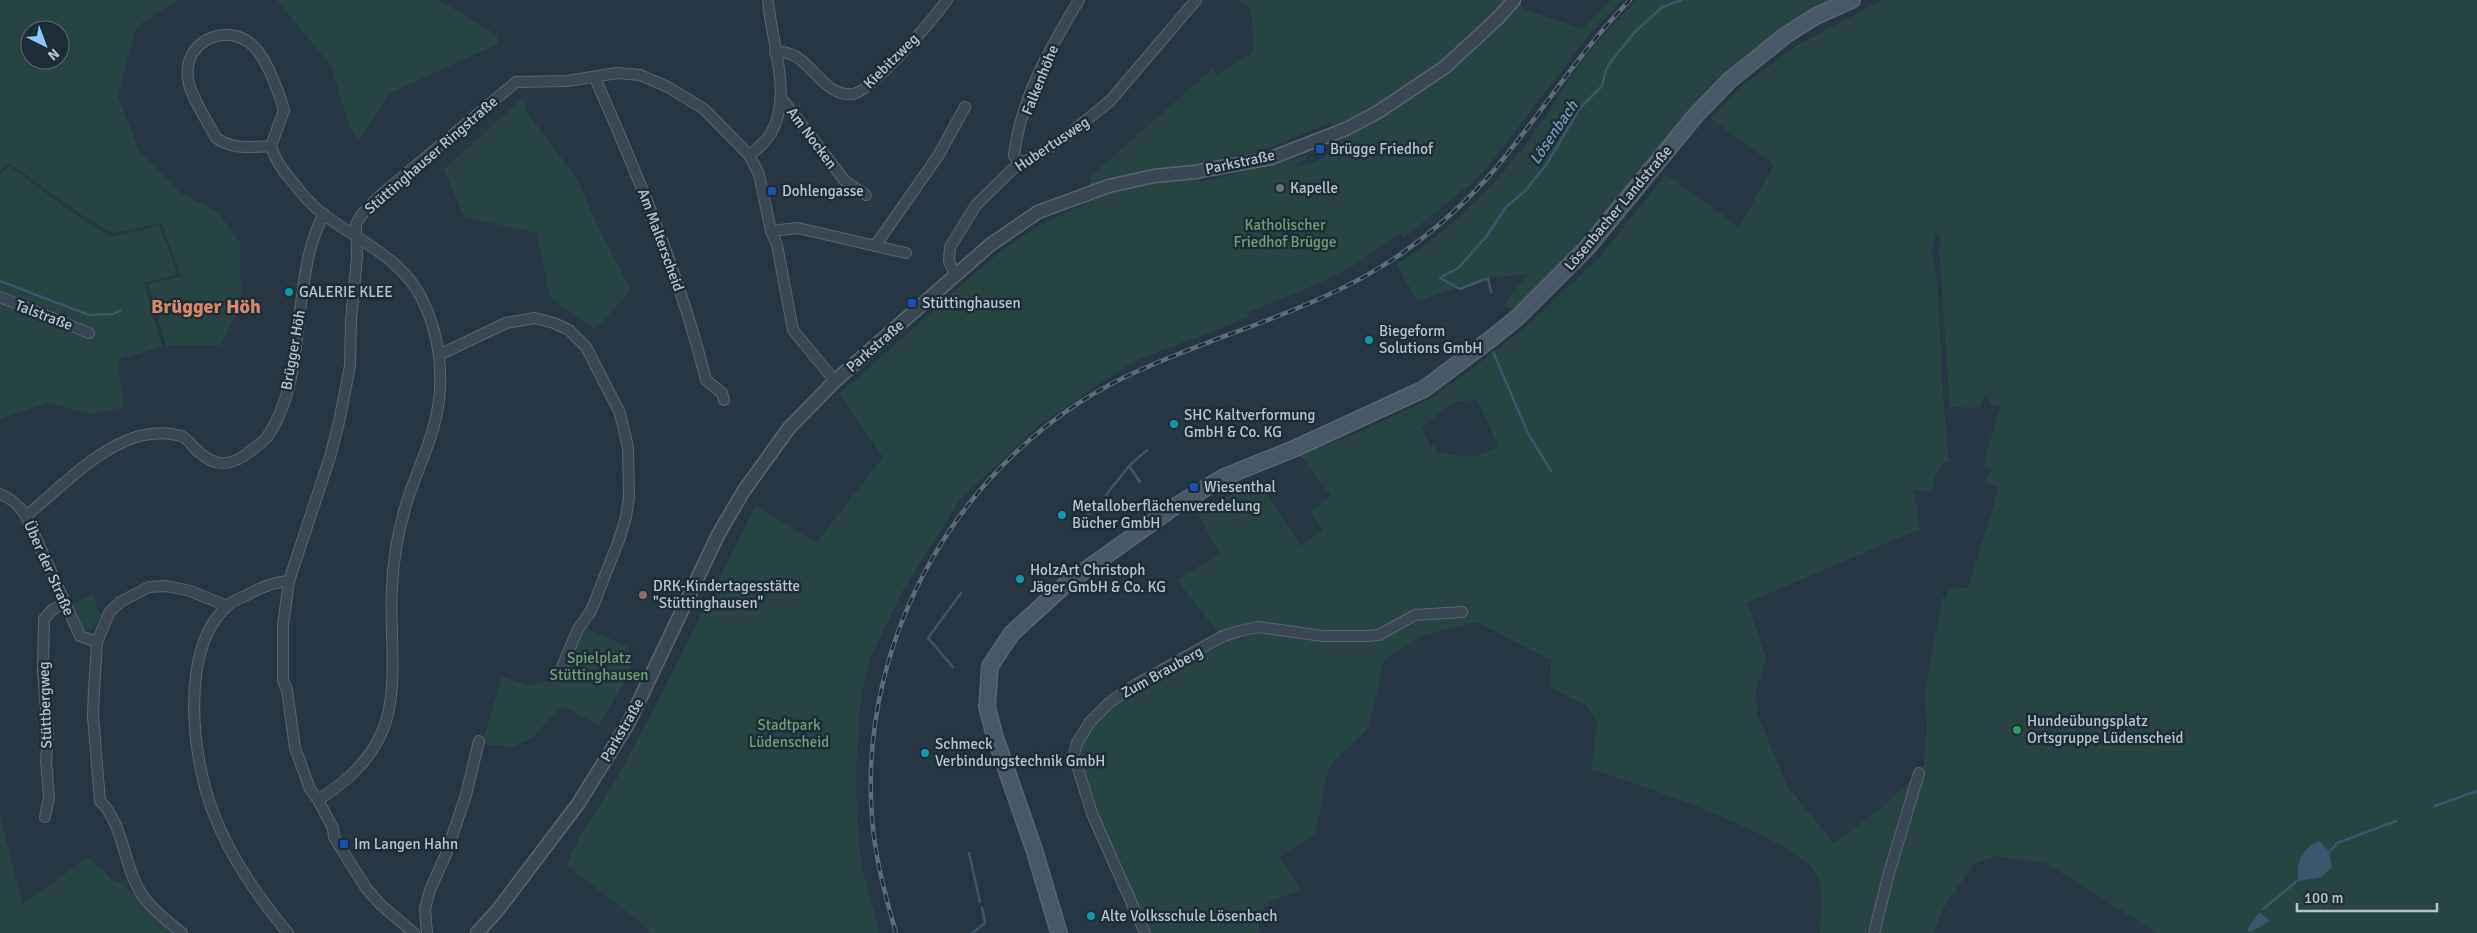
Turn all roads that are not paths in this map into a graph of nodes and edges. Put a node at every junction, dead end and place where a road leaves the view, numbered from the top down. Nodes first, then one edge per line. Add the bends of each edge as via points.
1 (768, 0) edge
2 (947, 0) edge
3 (1079, 0) edge
4 (1196, 0) edge
5 (1514, 0) edge
6 (1852, 0) edge
7 (775, 53) junction
8 (595, 78) junction
9 (782, 100) junction
10 (965, 108) dead end
11 (271, 146) junction
12 (749, 155) junction
13 (1020, 162) junction
14 (866, 195) dead end
15 (324, 214) junction
16 (771, 231) junction
17 (357, 236) junction
18 (875, 246) junction
19 (906, 253) dead end
20 (954, 275) junction
21 (0, 297) edge
22 (88, 333) dead end
23 (441, 354) junction
24 (835, 381) junction
25 (724, 400) dead end
26 (0, 494) edge
27 (26, 516) junction
28 (289, 581) junction
29 (65, 603) junction
30 (227, 606) junction
31 (1462, 612) dead end
32 (97, 642) junction
33 (558, 674) dead end
34 (479, 741) dead end
35 (1919, 773) dead end
36 (318, 800) junction
37 (45, 817) dead end
38 (182, 933) edge
39 (288, 933) edge
40 (414, 933) edge
41 (427, 933) edge
42 (477, 933) edge
43 (1060, 933) edge
44 (1145, 933) edge
45 (1874, 933) edge

1 - 7 street, Am Nocken
2 - 7 street, Kiebitzweg via 895,60 864,89 853,94 838,91 827,84 793,55 782,51
3 - 13 street, Falkenhöhe via 1042,65 1028,100 1014,156
4 - 13 street, Hubertusweg via 1097,114 1032,159
5 - 20 street, Parkstraße via 1445,67 1403,97 1346,129 1271,158 1154,176 1077,197 1038,212 1012,228
6 - 43 main road, Lösenbacher Landstraße via 1816,16 1786,35 1730,80 1696,116 1587,248 1518,317 1492,338 1424,388 1296,448 1224,477 1174,507 1066,584 1012,633 990,666 987,707
7 - 9 street, Am Nocken
8 - 12 street, Stüttinghauser Ringstraße via 628,73 668,87 704,109
8 - 17 street, Stüttinghauser Ringstraße via 516,82 367,209 356,224
8 - 25 street, Am Malterscheid via 667,252 706,380 722,393
9 - 12 street, Am Nocken via 771,133
9 - 14 street, Am Nocken via 845,182
10 - 18 street via 938,156
11 - 11 street via 237,148 216,138 188,81 188,66 200,43 212,36 234,34 257,50 279,91 284,110
11 - 15 street via 281,169
12 - 16 street, Stüttinghauser Ringstraße via 759,174
13 - 20 street, Hubertusweg via 976,205 954,240 949,261
15 - 17 street
15 - 27 street, Brügger Höh via 314,238 295,357 284,399 267,437 233,463 225,464 206,458 182,436 140,436 112,446
16 - 18 street via 798,228
16 - 24 street, Stüttinghauser Ringstraße via 777,245 793,330
17 - 23 street via 398,267 416,288
17 - 28 street, Stüttinghauser Ringstraße via 350,366 339,422
18 - 19 street
20 - 24 street, Parkstraße
21 - 22 street, Talstraße
23 - 33 street via 506,324 535,318 554,323 569,330 586,347 620,413 628,448 626,517 591,611 578,629
23 - 36 street via 439,400 432,432 407,501 396,544 389,706 383,731 368,757 345,783
24 - 42 street, Parkstraße via 789,428 744,492 718,535 629,722 578,804
26 - 27 street, Über der Straße via 11,498
27 - 29 street, Über der Straße
28 - 30 street via 259,588
28 - 36 street, Stüttinghauser Ringstraße via 283,625 283,680 295,748 310,789
29 - 32 street, Über der Straße via 80,636
29 - 37 street, Stüttbergweg via 44,619 49,797
30 - 32 street via 166,586 149,587 114,607
30 - 39 street via 206,640 196,671 193,695 199,764 212,810 248,883
31 - 44 street, Zum Brauberg via 1415,615 1379,635 1368,636 1323,636 1258,627 1239,631 1221,637 1135,685 1110,702 1090,722 1077,744 1075,760 1093,816
32 - 38 street via 93,716 100,801 110,811 136,886 156,912
34 - 41 street via 466,795 430,890 425,909
35 - 45 street via 1888,873
36 - 40 street, Stüttinghauser Ringstraße via 333,828 334,837 362,882 381,905

